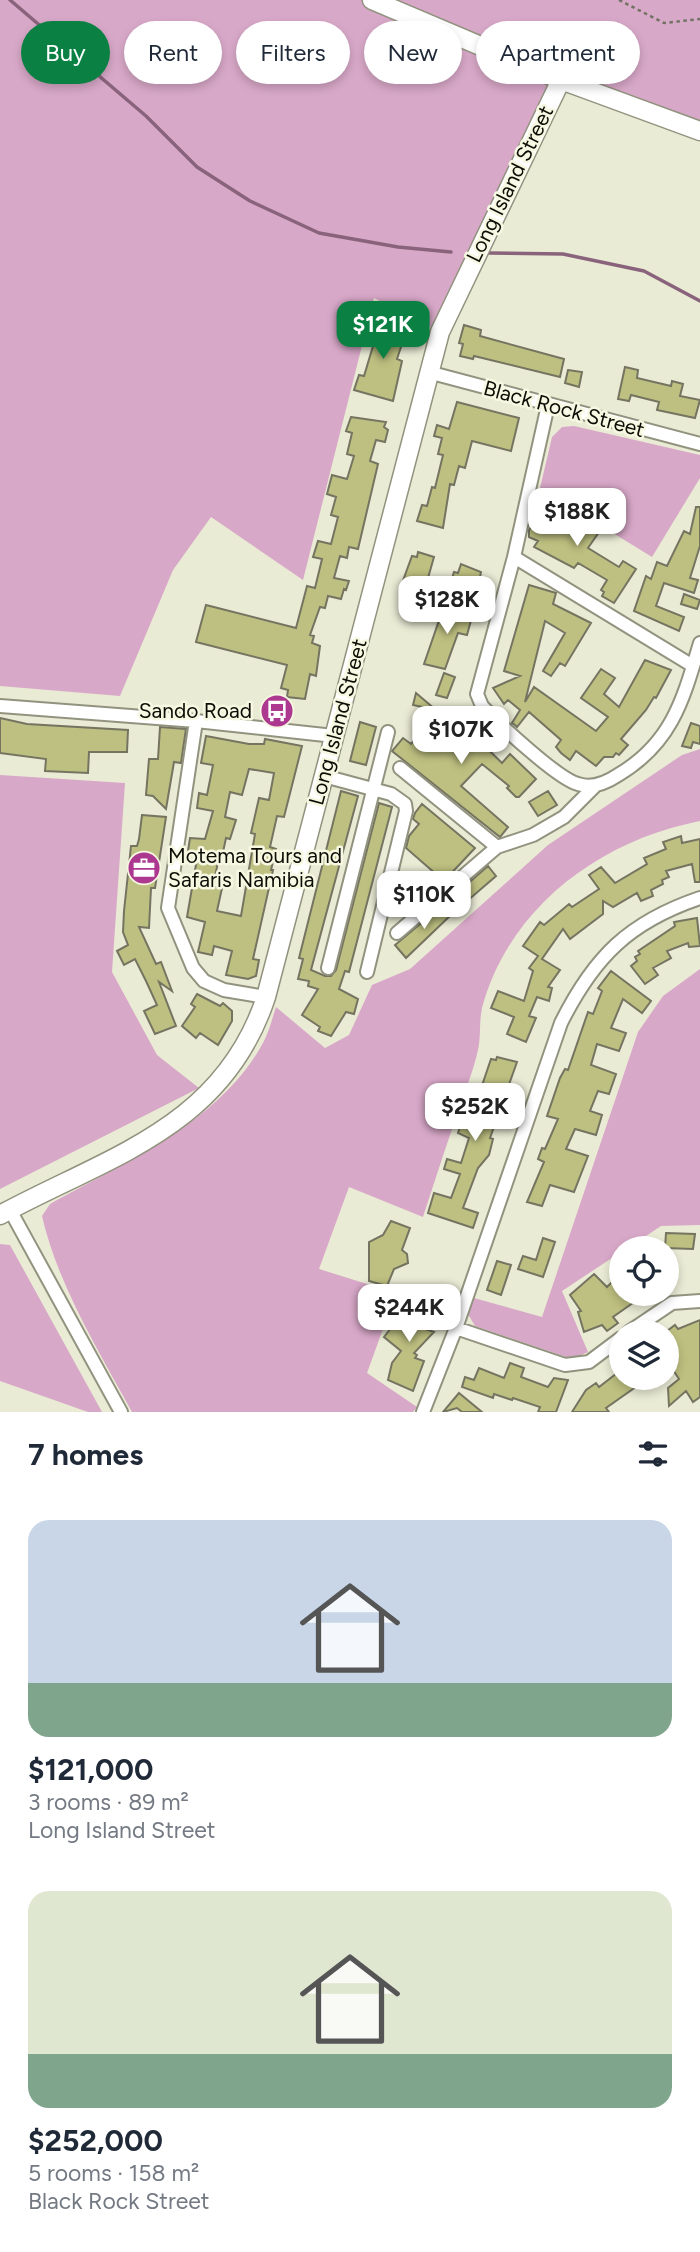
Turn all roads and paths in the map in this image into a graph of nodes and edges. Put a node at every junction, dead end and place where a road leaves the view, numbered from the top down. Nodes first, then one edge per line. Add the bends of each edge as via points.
1 (372, 0) edge
2 (620, 0) edge
3 (700, 19) edge
4 (476, 44) edge
5 (559, 84) edge
6 (572, 84) edge
7 (700, 131) edge
8 (428, 372) junction
9 (548, 405) junction
10 (700, 444) edge
11 (514, 557) junction
12 (700, 643) edge
13 (693, 666) junction
14 (0, 706) edge
15 (196, 721) junction
16 (388, 732) dead end
17 (334, 736) junction
18 (400, 768) dead end
19 (324, 776) junction
20 (595, 786) junction
21 (372, 790) junction
22 (497, 847) junction
23 (700, 898) edge
24 (397, 933) dead end
25 (328, 968) dead end
26 (367, 972) dead end
27 (266, 997) junction
28 (5, 1213) edge
29 (700, 1301) edge
30 (647, 1320) edge
31 (456, 1328) junction
32 (609, 1347) edge
33 (425, 1411) edge
34 (121, 1412) edge

1 - 4 street
2 - 3 path via 664,23
5 - 8 street, Long Island Street via 450,304
6 - 7 street
8 - 9 street, Black Rock Street
8 - 17 street, Long Island Street
9 - 10 street, Black Rock Street
9 - 11 street
11 - 13 street
11 - 20 street via 477,694 492,717 571,782
12 - 13 street
13 - 20 street via 672,724 661,740 625,771
14 - 15 street
15 - 17 street
15 - 27 street via 169,892 171,918 204,981 224,990
16 - 21 street
17 - 19 street, Long Island Street
18 - 22 street
19 - 21 street
19 - 27 street, Long Island Street
20 - 22 street via 564,817 533,835
21 - 25 street
21 - 26 street via 398,798 406,811
22 - 24 street
23 - 31 street via 647,920 619,939 600,958 572,1002
27 - 28 street, Long Island Street via 250,1039 236,1059 178,1122
28 - 34 street
29 - 30 street via 672,1303
31 - 32 street via 565,1365 589,1362
31 - 33 street

